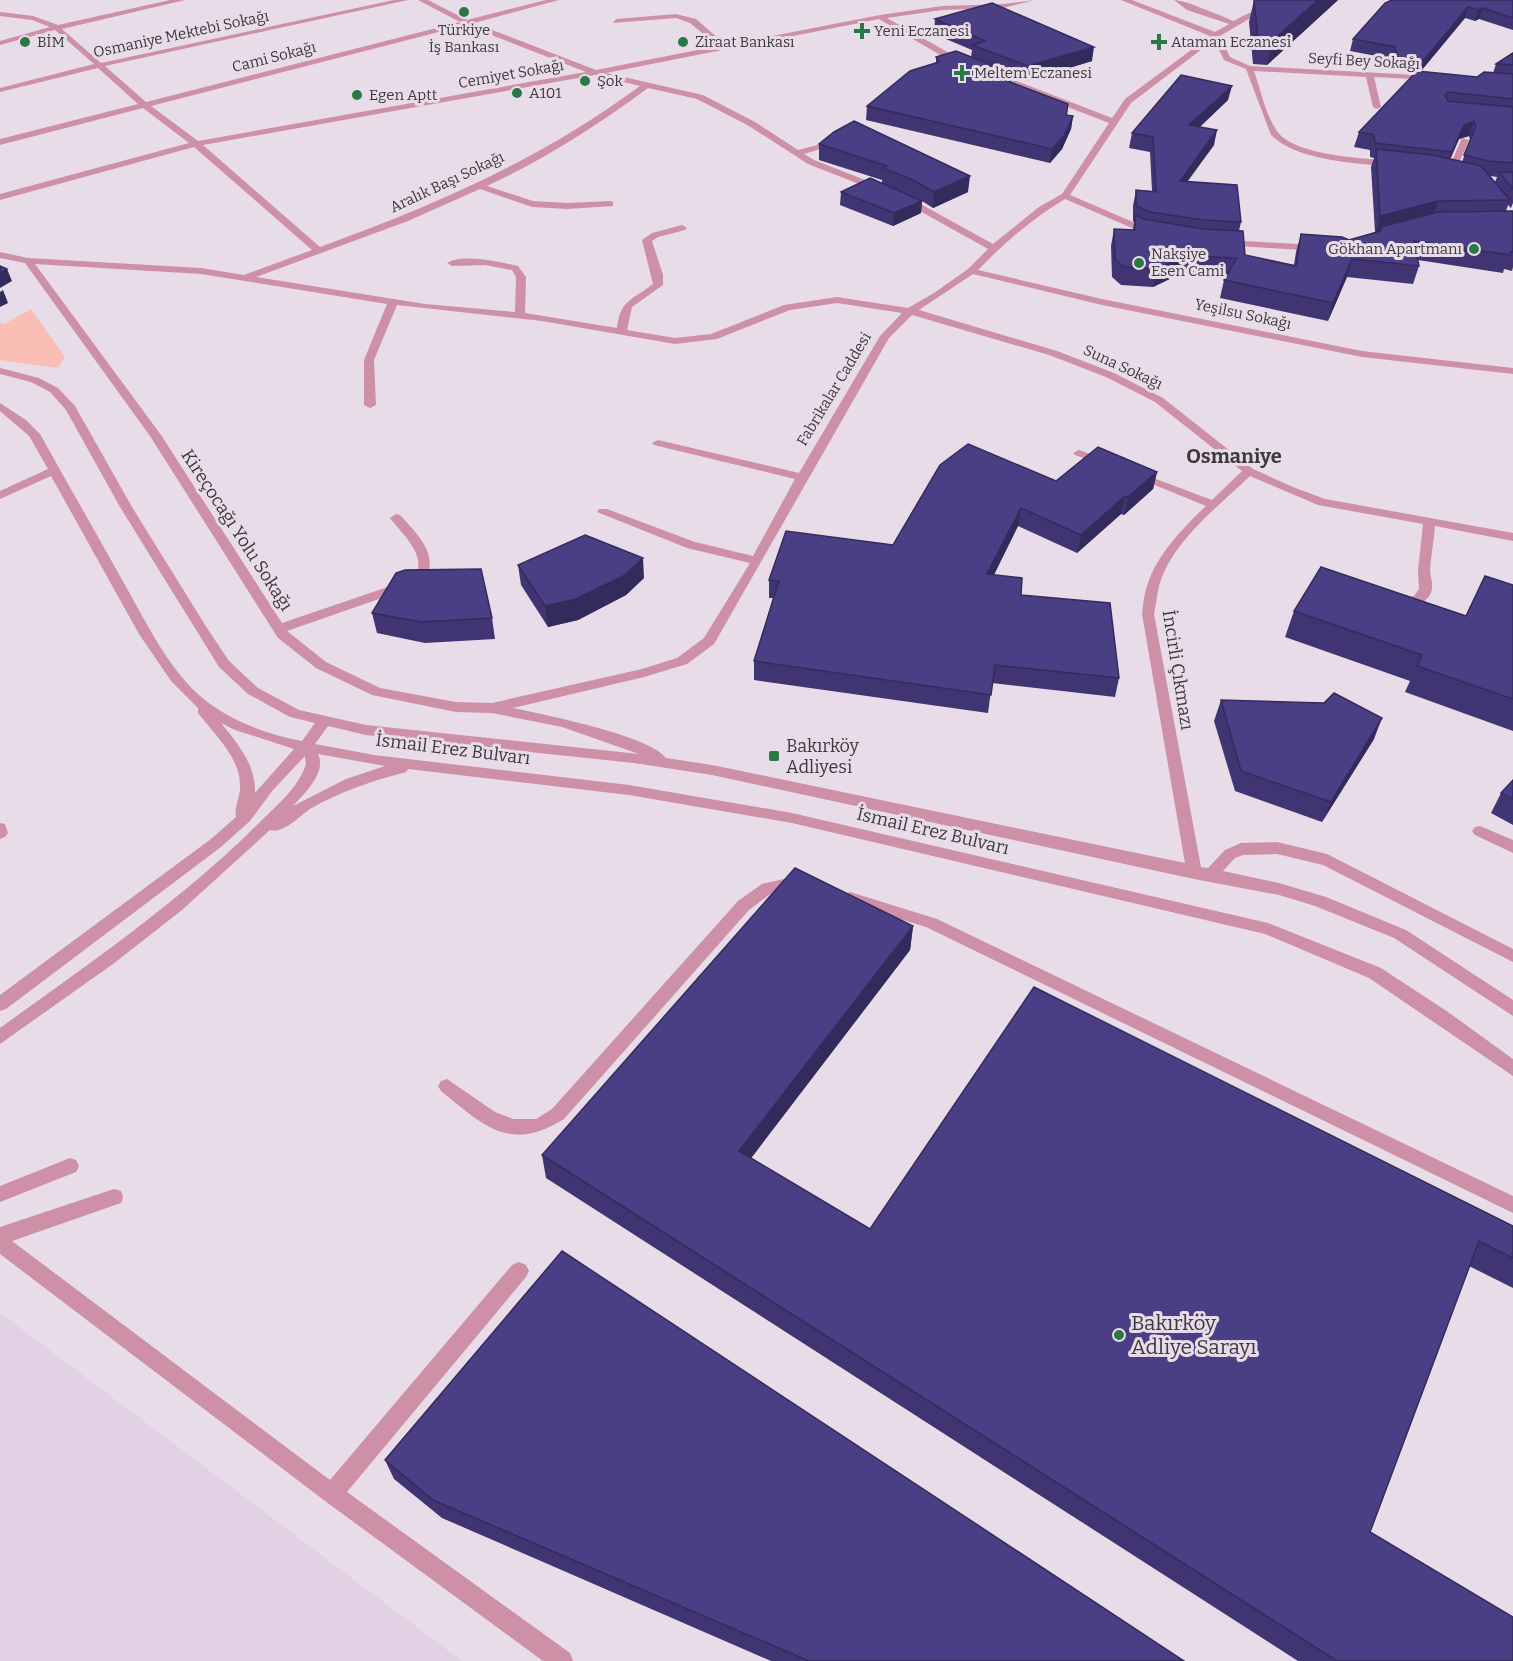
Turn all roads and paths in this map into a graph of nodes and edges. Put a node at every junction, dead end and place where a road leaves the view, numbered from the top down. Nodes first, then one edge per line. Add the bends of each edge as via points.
1 (181, 0) edge
2 (404, 0) edge
3 (422, 0) edge
4 (555, 0) edge
5 (926, 0) edge
6 (1031, 0) edge
7 (1125, 0) edge
8 (1178, 0) edge
9 (1301, 0) edge
10 (942, 8) junction
11 (0, 14) edge
12 (880, 17) junction
13 (616, 21) dead end
14 (465, 22) junction
15 (1235, 24) junction
16 (56, 27) junction
17 (1216, 35) junction
18 (0, 43) edge
19 (724, 47) junction
20 (968, 64) edge
21 (101, 65) junction
22 (1249, 68) junction
23 (595, 73) junction
24 (989, 73) edge
25 (1369, 74) junction
26 (1446, 79) edge
27 (648, 84) junction
28 (0, 90) edge
29 (143, 104) junction
30 (1377, 107) dead end
31 (1113, 122) junction
32 (843, 138) edge
33 (1465, 140) edge
34 (0, 142) edge
35 (196, 144) junction
36 (797, 153) junction
37 (1405, 166) edge
38 (1440, 170) edge
39 (479, 186) junction
40 (886, 192) edge
41 (897, 196) edge
42 (1065, 196) junction
43 (0, 197) edge
44 (610, 204) dead end
45 (682, 228) dead end
46 (1166, 236) edge
47 (1210, 242) edge
48 (1333, 247) edge
49 (994, 248) junction
50 (319, 251) junction
51 (0, 255) edge
52 (28, 261) junction
53 (452, 263) dead end
54 (970, 271) junction
55 (244, 278) junction
56 (393, 302) junction
57 (910, 311) junction
58 (520, 316) junction
59 (621, 333) junction
60 (0, 371) edge
61 (1513, 371) edge
62 (370, 405) dead end
63 (0, 406) edge
64 (658, 443) dead end
65 (1079, 453) dead end
66 (54, 470) junction
67 (1249, 471) junction
68 (802, 477) junction
69 (0, 495) edge
70 (1215, 505) junction
71 (603, 512) dead end
72 (396, 518) dead end
73 (1429, 521) junction
74 (1513, 537) edge
75 (757, 561) junction
76 (1391, 600) edge
77 (279, 629) junction
78 (194, 698) junction
79 (492, 708) junction
80 (324, 722) junction
81 (306, 746) junction
82 (669, 764) junction
83 (415, 765) junction
84 (237, 824) junction
85 (0, 828) edge
86 (1480, 831) dead end
87 (0, 833) edge
88 (1513, 847) edge
89 (239, 854) junction
90 (1202, 874) junction
91 (812, 887) edge
92 (831, 892) edge
93 (1513, 956) edge
94 (0, 1004) edge
95 (1513, 1009) edge
96 (0, 1037) edge
97 (1513, 1069) edge
98 (447, 1086) dead end
99 (70, 1166) dead end
100 (0, 1194) edge
101 (114, 1197) dead end
102 (1513, 1205) edge
103 (0, 1236) edge
104 (0, 1243) edge
105 (519, 1270) dead end
106 (332, 1494) junction
107 (562, 1661) edge

1 - 16 street
2 - 21 street, Osmaniye Mektebi Sokağı
3 - 14 street
4 - 14 street, Cami Sokağı
5 - 10 street
6 - 10 street, Cemiyet Sokağı via 1003,6
7 - 17 street
8 - 15 street
9 - 15 street, Fabrikalar Caddesi via 1251,14
10 - 12 street, Cemiyet Sokağı
11 - 16 street via 33,18
12 - 19 street, Cemiyet Sokağı
12 - 20 street
13 - 19 street via 685,17
14 - 23 street
14 - 29 street, Cami Sokağı
15 - 17 street, Fabrikalar Caddesi
16 - 18 street
16 - 21 street
17 - 22 street via 1227,58
17 - 31 street, Fabrikalar Caddesi via 1128,101
19 - 23 street, Cemiyet Sokağı
21 - 28 street, Osmaniye Mektebi Sokağı
21 - 29 street
22 - 25 street, Seyfi Bey Sokağı
22 - 37 street via 1275,135 1293,147
23 - 27 street
23 - 35 street, Cemiyet Sokağı
24 - 31 street
25 - 26 street, Seyfi Bey Sokağı
25 - 30 street
27 - 36 street via 700,97
27 - 39 street, Aralık Başı Sokağı via 614,111
29 - 34 street, Cami Sokağı
29 - 35 street
31 - 42 street, Fabrikalar Caddesi
32 - 36 street
33 - 38 street via 1455,173
35 - 43 street, Cemiyet Sokağı
35 - 50 street
36 - 40 street
39 - 44 street via 532,204
39 - 50 street, Aralık Başı Sokağı
41 - 49 street
42 - 46 street via 1144,232
42 - 49 street, Fabrikalar Caddesi via 1042,209
45 - 59 street via 647,240 648,253 660,279 658,285 627,304
47 - 48 street
49 - 54 street, Fabrikalar Caddesi
50 - 55 street, Aralık Başı Sokağı
51 - 52 street, Suna Sokağı
52 - 55 street, Suna Sokağı via 201,271
52 - 77 street, Kireçocağı Yolu Sokağı via 155,435
53 - 58 street via 485,262 515,268 521,277
54 - 57 street, Fabrikalar Caddesi
54 - 61 street, Yeşilsu Sokağı via 1362,354
55 - 56 street, Suna Sokağı
56 - 58 street, Suna Sokağı
56 - 62 street via 369,360
57 - 59 street, Suna Sokağı via 837,300 788,307 713,337 675,341
57 - 67 street, Suna Sokağı via 1053,353 1110,375 1159,400
57 - 68 street, Fabrikalar Caddesi via 885,336
58 - 59 street, Suna Sokağı
60 - 80 street, İsmail Erez Bulvarı via 35,380 54,390 70,408 126,507 224,664 253,691 295,714
63 - 66 street, İsmail Erez Bulvarı via 34,434
64 - 68 street
65 - 70 street
66 - 69 street
66 - 78 street, İsmail Erez Bulvarı via 147,634
67 - 70 street, İncirli Çıkmazı
67 - 73 street, Suna Sokağı via 1322,501
68 - 75 street, Fabrikalar Caddesi
70 - 90 street, İncirli Çıkmazı via 1165,561 1154,585 1148,614
71 - 75 street via 691,545
72 - 77 street via 412,536 426,564 423,577
73 - 74 street, Suna Sokağı
73 - 76 street via 1425,592 1413,603
75 - 79 street, Fabrikalar Caddesi via 710,641 682,661
77 - 79 street, Kireçocağı Yolu Sokağı via 321,665 377,692
78 - 81 street, İsmail Erez Bulvarı via 240,727
78 - 84 street via 246,766 249,785
79 - 82 street via 598,733 638,747
80 - 81 street
80 - 82 street, İsmail Erez Bulvarı via 420,737
81 - 83 street, İsmail Erez Bulvarı
81 - 84 street
81 - 89 street via 314,766 296,793
82 - 90 street, İsmail Erez Bulvarı
83 - 89 street via 387,770 323,794
83 - 97 street, İsmail Erez Bulvarı via 629,790 792,818 1268,929 1375,973
84 - 94 street via 192,862
85 - 87 street
86 - 88 street
89 - 96 street
90 - 93 street via 1241,849 1277,848 1327,860
90 - 95 street, İsmail Erez Bulvarı via 1320,901 1400,934
91 - 98 street via 787,882 767,887 754,896 558,1114 539,1126 516,1129 491,1119
92 - 102 street via 931,923
99 - 100 street
101 - 103 street
104 - 106 street
105 - 106 street
106 - 107 street

